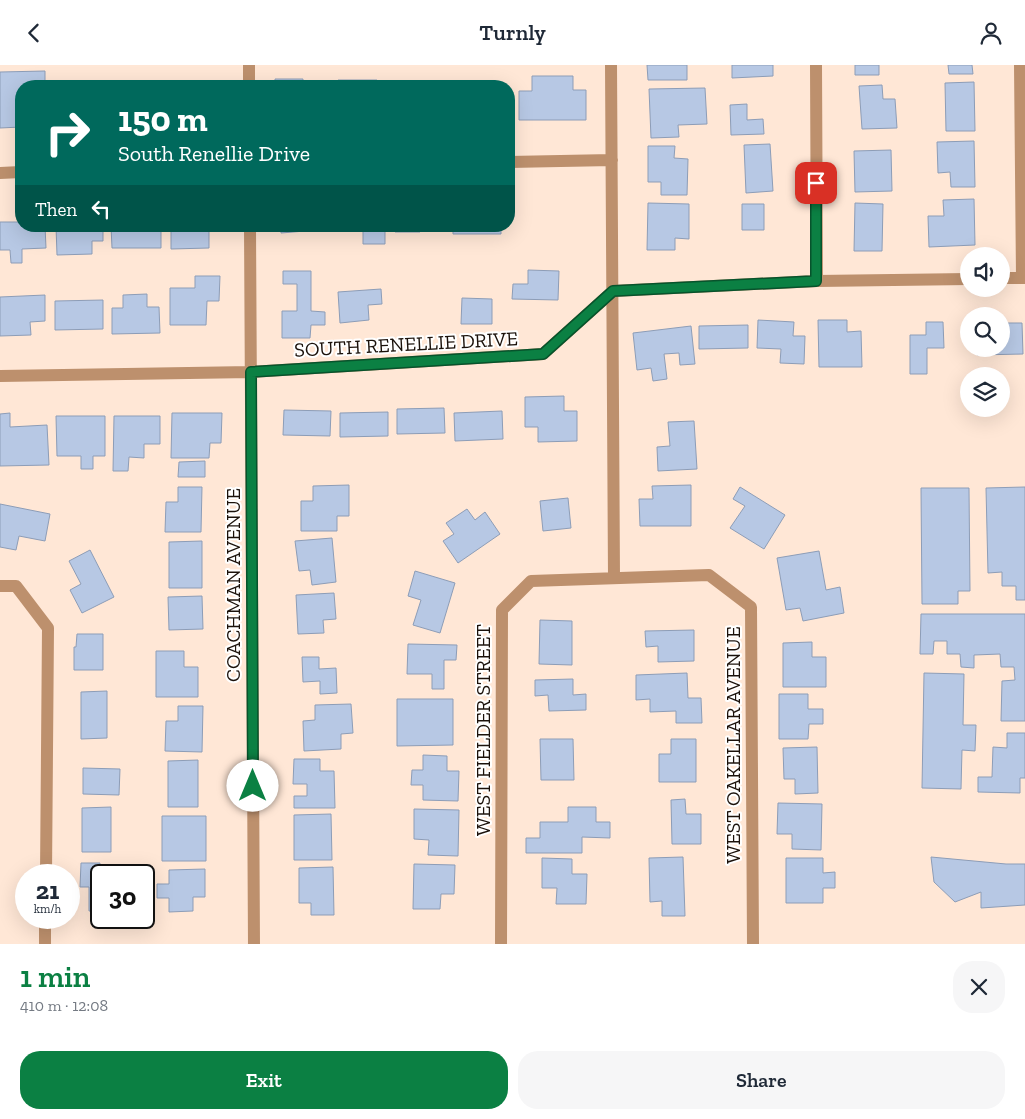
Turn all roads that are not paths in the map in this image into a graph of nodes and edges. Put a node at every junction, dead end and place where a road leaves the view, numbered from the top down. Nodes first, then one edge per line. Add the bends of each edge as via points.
1 (249, 65) edge
2 (611, 65) edge
3 (816, 65) edge
4 (1020, 65) edge
5 (249, 80) edge
6 (612, 160) junction
7 (515, 162) edge
8 (15, 172) edge
9 (0, 173) edge
10 (250, 232) edge
11 (1010, 278) edge
12 (1023, 278) edge
13 (960, 279) edge
14 (816, 281) junction
15 (613, 291) junction
16 (251, 372) junction
17 (0, 376) edge
18 (614, 578) junction
19 (0, 586) edge
20 (46, 864) edge
21 (46, 929) edge
22 (45, 944) edge
23 (254, 944) edge
24 (502, 944) edge
25 (753, 944) edge

1 - 5 street
2 - 6 street
3 - 14 street
4 - 12 street
6 - 7 street
6 - 15 street
8 - 9 street
10 - 16 street, COACHMAN AVENUE
11 - 12 street
13 - 14 street
14 - 15 street
15 - 16 street, SOUTH RENELLIE DRIVE via 543,354
15 - 18 street
16 - 17 street, SOUTH RENELLIE DRIVE
16 - 23 street, COACHMAN AVENUE
18 - 24 street, WEST FIELDER STREET via 531,581 502,610
18 - 25 street, WEST OAKELLAR AVENUE via 709,575 750,607
19 - 20 street via 16,586 48,628
21 - 22 street

